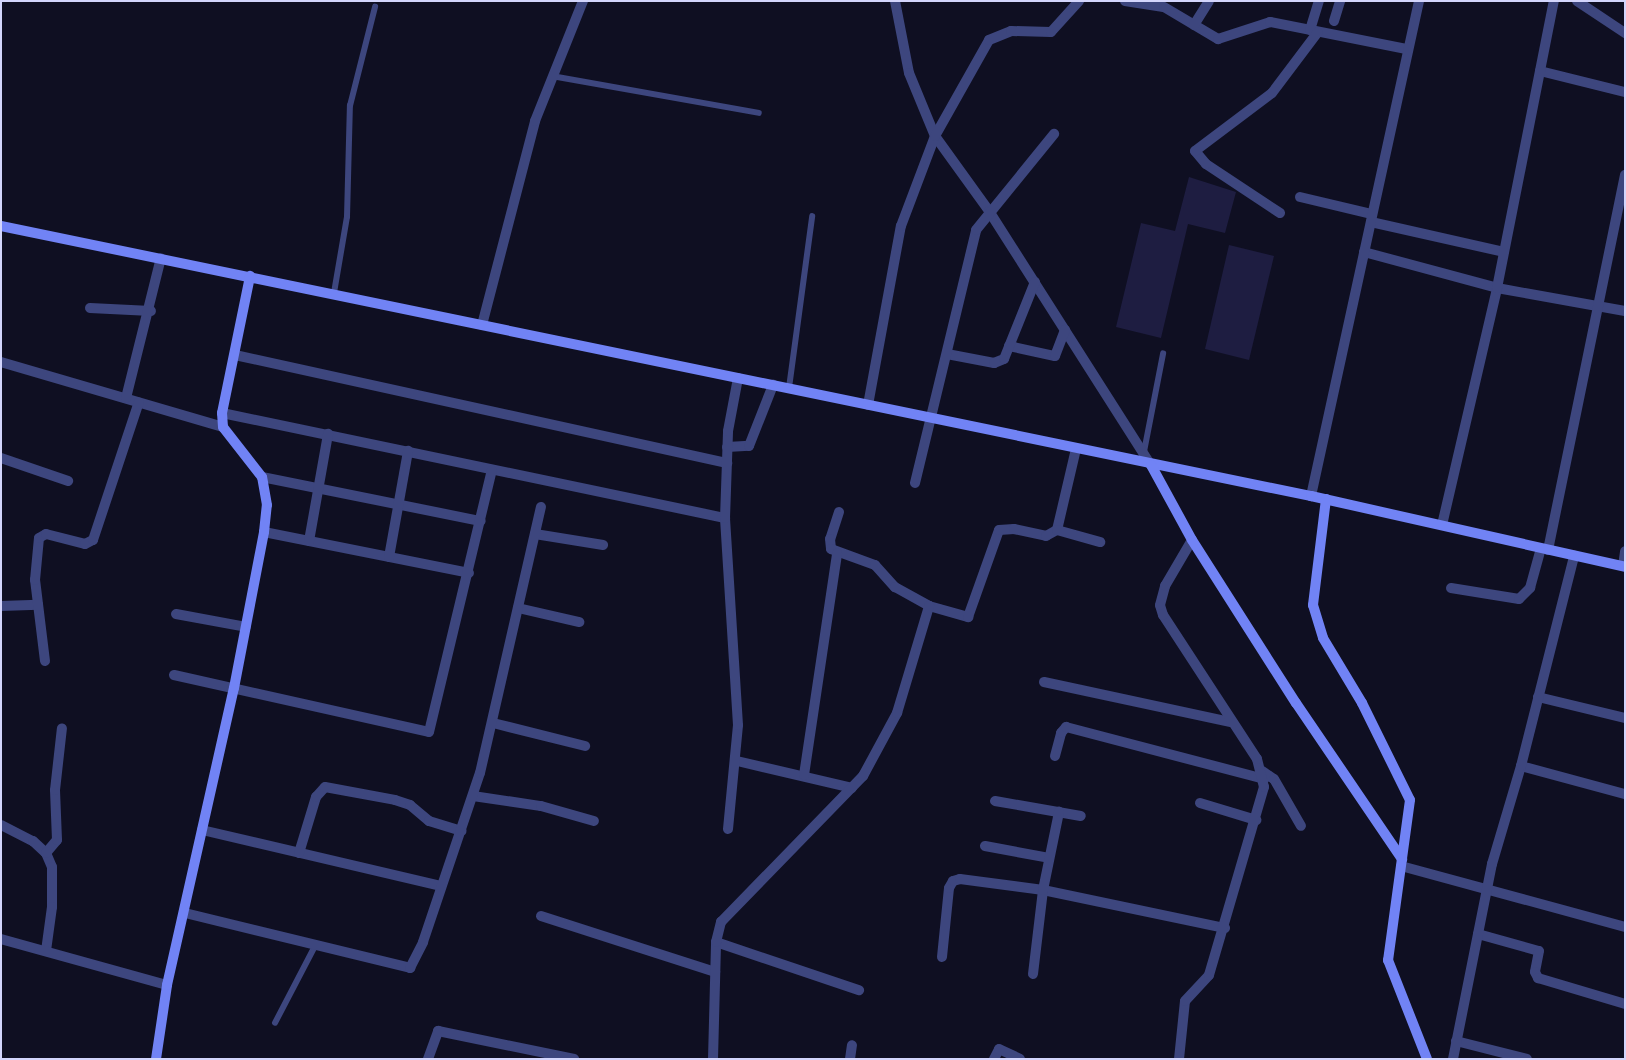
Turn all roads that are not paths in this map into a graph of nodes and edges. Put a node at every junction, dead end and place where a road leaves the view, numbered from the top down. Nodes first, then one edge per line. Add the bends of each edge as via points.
1 (583, 1) edge
2 (895, 1) edge
3 (1079, 1) edge
4 (1125, 1) edge
5 (1209, 1) edge
6 (1319, 1) edge
7 (1340, 1) edge
8 (1419, 1) edge
9 (1554, 1) edge
10 (1577, 1) edge
11 (376, 6) dead end
12 (1334, 22) dead end
13 (1194, 25) junction
14 (1314, 31) junction
15 (1625, 34) edge
16 (1406, 49) junction
17 (1540, 70) junction
18 (552, 76) junction
19 (1625, 92) edge
20 (759, 113) dead end
21 (1054, 134) dead end
22 (935, 136) junction
23 (1625, 175) edge
24 (1300, 197) dead end
25 (990, 211) junction
26 (1280, 214) dead end
27 (812, 217) dead end
28 (1372, 218) junction
29 (1, 226) edge
30 (1364, 252) junction
31 (1504, 252) junction
32 (161, 258) junction
33 (250, 276) junction
34 (1034, 282) junction
35 (1497, 288) junction
36 (334, 293) junction
37 (1598, 306) junction
38 (90, 308) dead end
39 (151, 311) junction
40 (1625, 311) edge
41 (482, 325) junction
42 (1065, 330) junction
43 (1009, 346) junction
44 (947, 354) junction
45 (1163, 354) dead end
46 (235, 355) junction
47 (1, 362) edge
48 (738, 378) junction
49 (773, 385) junction
50 (789, 388) junction
51 (126, 398) junction
52 (139, 402) junction
53 (868, 404) junction
54 (222, 413) junction
55 (933, 418) junction
56 (224, 427) junction
57 (328, 434) junction
58 (727, 448) junction
59 (1076, 449) junction
60 (408, 451) junction
61 (1144, 454) junction
62 (1, 458) edge
63 (727, 463) junction
64 (1151, 465) junction
65 (492, 470) junction
66 (262, 477) junction
67 (68, 481) dead end
68 (915, 483) dead end
69 (318, 488) junction
70 (1311, 496) junction
71 (1326, 500) junction
72 (399, 503) junction
73 (541, 507) dead end
74 (839, 512) dead end
75 (725, 518) junction
76 (481, 521) junction
77 (1442, 525) junction
78 (1057, 530) junction
79 (264, 532) junction
80 (535, 534) junction
81 (1192, 540) junction
82 (309, 541) junction
83 (1100, 542) dead end
84 (603, 545) dead end
85 (1544, 549) junction
86 (1625, 551) edge
87 (837, 553) junction
88 (1574, 556) junction
89 (389, 557) junction
90 (1624, 567) edge
91 (469, 573) junction
92 (1451, 588) dead end
93 (38, 605) junction
94 (1, 606) edge
95 (929, 606) junction
96 (518, 608) junction
97 (176, 614) dead end
98 (579, 622) dead end
99 (246, 627) junction
100 (45, 661) dead end
101 (174, 675) dead end
102 (1044, 682) dead end
103 (234, 688) junction
104 (1538, 697) junction
105 (1625, 718) edge
106 (1231, 722) junction
107 (493, 723) junction
108 (62, 728) dead end
109 (585, 746) dead end
110 (1055, 756) dead end
111 (737, 761) junction
112 (1522, 766) junction
113 (804, 775) junction
114 (1263, 775) junction
115 (852, 788) junction
116 (1625, 794) edge
117 (473, 796) junction
118 (994, 801) dead end
119 (1200, 803) dead end
120 (1059, 812) junction
121 (1081, 816) dead end
122 (1256, 820) junction
123 (594, 821) dead end
124 (1, 825) edge
125 (1301, 826) dead end
126 (728, 829) dead end
127 (202, 830) junction
128 (461, 831) junction
129 (985, 846) dead end
130 (46, 853) junction
131 (299, 853) junction
132 (1049, 858) junction
133 (1402, 862) junction
134 (441, 886) junction
135 (1487, 888) junction
136 (1043, 890) junction
137 (185, 913) junction
138 (541, 916) dead end
139 (1625, 926) edge
140 (1225, 928) junction
141 (1478, 934) junction
142 (1, 939) edge
143 (716, 942) junction
144 (315, 946) junction
145 (46, 951) junction
146 (942, 957) dead end
147 (715, 972) junction
148 (1033, 974) dead end
149 (167, 985) junction
150 (858, 990) dead end
151 (1625, 1004) edge
152 (275, 1023) dead end
153 (1456, 1041) junction
154 (852, 1045) dead end
155 (156, 1059) edge
156 (428, 1059) edge
157 (574, 1059) edge
158 (713, 1059) edge
159 (850, 1059) edge
160 (994, 1059) edge
161 (1020, 1059) edge
162 (1179, 1059) edge
163 (1427, 1059) edge
164 (1453, 1059) edge
165 (1526, 1059) edge

1 - 18 street
2 - 22 street via 909,73
3 - 22 street via 1051,32 1011,31 989,40
4 - 13 street via 1164,7
5 - 13 street
6 - 14 street
7 - 12 street
8 - 16 street
9 - 17 street
10 - 15 street
11 - 36 lane via 350,106 348,217
13 - 14 street via 1218,39 1270,22
14 - 16 street
14 - 26 street via 1272,93 1195,152 1206,164
16 - 28 street
17 - 19 street
17 - 31 street
18 - 20 lane
18 - 41 street via 535,121
21 - 25 street
22 - 25 street
22 - 53 street via 901,226
23 - 37 street
24 - 28 street
25 - 34 street
25 - 44 street via 972,241
27 - 50 lane
28 - 30 street
28 - 31 street
29 - 32 street
30 - 35 street
30 - 70 street
31 - 35 street
32 - 33 street
32 - 39 street
33 - 36 street
33 - 46 street
34 - 42 street
34 - 43 street
35 - 37 street
35 - 77 street
36 - 41 street
37 - 40 street
37 - 85 street
38 - 39 street
39 - 51 street
41 - 48 street
42 - 43 street via 1055,356
42 - 61 street
43 - 44 street via 999,362
44 - 55 street
45 - 61 lane
46 - 54 street
46 - 63 street
47 - 51 street
48 - 49 street
48 - 58 street
49 - 50 street
49 - 58 street via 749,446
50 - 53 street
51 - 52 street
52 - 56 street
52 - 93 street via 93,540 85,544 46,534 38,538
53 - 55 street
54 - 56 street
54 - 57 street
55 - 59 street
55 - 68 street
56 - 66 street
57 - 60 street
57 - 69 street
58 - 63 street
59 - 64 street
59 - 78 street
60 - 65 street
60 - 72 street
61 - 64 street
62 - 67 street
63 - 75 street
64 - 70 street
64 - 81 street
65 - 75 street
65 - 76 street
66 - 69 street
66 - 79 street via 267,505
69 - 72 street
69 - 82 street
70 - 71 street
71 - 77 street
71 - 133 street via 1313,605 1323,638 1407,790 1409,811
72 - 76 street
72 - 89 street
73 - 80 street
74 - 87 street via 829,545
75 - 111 street via 735,644
76 - 91 street
77 - 85 street
78 - 83 street
78 - 95 street via 1046,536 1014,529 999,530 971,613 961,617
79 - 82 street
79 - 99 street
80 - 84 street
80 - 96 street
81 - 106 street via 1171,572 1160,605
81 - 133 street
82 - 89 street
85 - 88 street
85 - 92 street via 1530,588 1519,599
86 - 90 street
87 - 95 street via 882,569 896,588
87 - 113 street
88 - 90 street
88 - 104 street
89 - 91 street
91 - 103 street via 429,732
93 - 94 street
93 - 100 street
95 - 115 street via 897,713 879,750
96 - 98 street
96 - 107 street
97 - 99 street
99 - 103 street
101 - 103 street
102 - 106 street
103 - 127 street
104 - 105 street
104 - 112 street
106 - 114 street
107 - 109 street
107 - 117 street
108 - 130 street via 55,790 57,840
110 - 114 street via 1066,727
111 - 113 street
111 - 126 street
112 - 116 street
112 - 135 street
113 - 115 street
114 - 122 street
114 - 125 street via 1274,779
115 - 143 street via 728,912 720,922
117 - 123 street via 541,806
117 - 128 street
118 - 120 street
119 - 122 street
120 - 121 street
120 - 132 street
122 - 140 street
124 - 130 street via 33,841
127 - 131 street
127 - 137 street
128 - 131 street via 429,821 410,805 395,800 325,787 316,797
128 - 134 street
129 - 132 street
130 - 145 street via 54,881
131 - 134 street
132 - 136 street
133 - 135 street
133 - 163 street via 1388,960
134 - 144 street via 423,942 410,968
135 - 139 street
135 - 141 street
136 - 140 street
136 - 146 street via 953,881 947,900
136 - 148 street
137 - 144 street
137 - 149 street
138 - 147 street
140 - 162 street via 1206,981 1185,1001
141 - 151 street via 1539,951 1535,972 1538,978
141 - 153 street
142 - 145 street
143 - 147 street
143 - 150 street
144 - 152 lane
145 - 149 street
147 - 158 street
149 - 155 street
153 - 164 street
153 - 165 street
154 - 159 street
156 - 157 street via 438,1031
160 - 161 street via 999,1049

